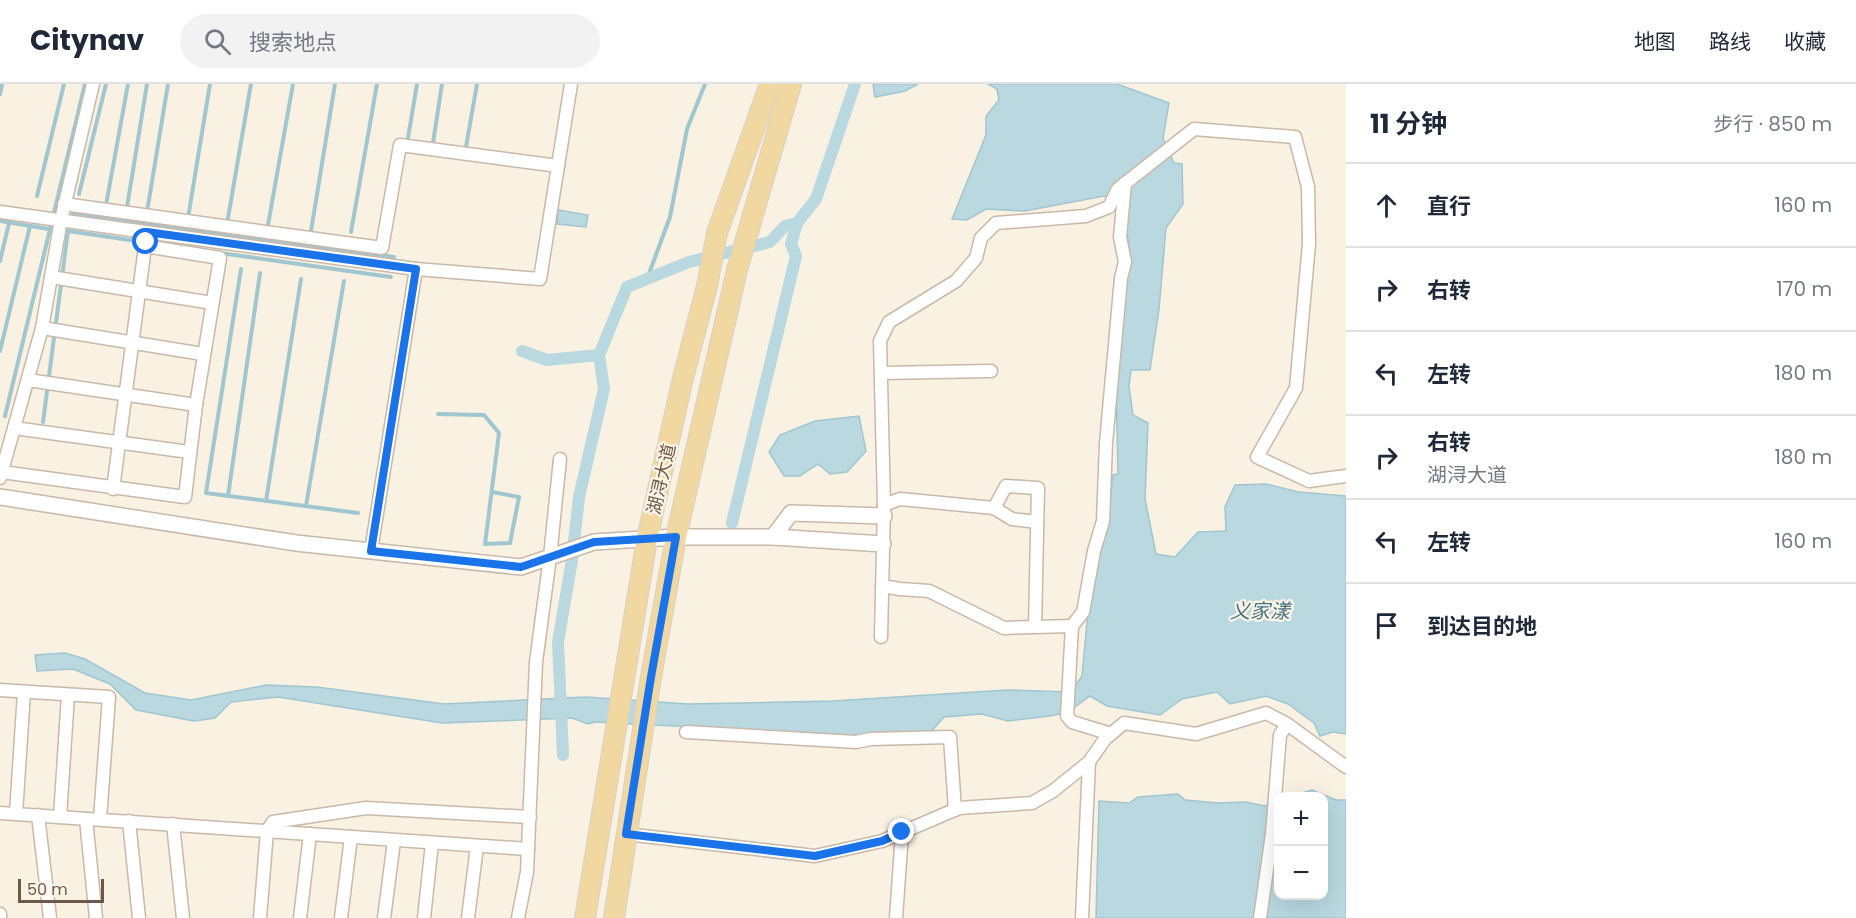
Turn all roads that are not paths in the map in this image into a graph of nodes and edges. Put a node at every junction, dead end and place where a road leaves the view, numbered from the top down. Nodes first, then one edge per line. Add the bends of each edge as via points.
1 (93, 84) edge
2 (571, 84) edge
3 (770, 84) edge
4 (790, 84) edge
5 (558, 166) junction
6 (1125, 183) junction
7 (64, 204) junction
8 (0, 212) edge
9 (61, 220) junction
10 (147, 232) junction
11 (146, 246) junction
12 (416, 269) junction
13 (51, 277) junction
14 (139, 291) junction
15 (212, 303) junction
16 (42, 328) junction
17 (132, 343) junction
18 (204, 354) junction
19 (991, 371) dead end
20 (881, 373) junction
21 (27, 380) junction
22 (125, 395) junction
23 (196, 405) junction
24 (14, 428) junction
25 (119, 442) junction
26 (189, 452) junction
27 (560, 459) dead end
28 (1, 476) edge
29 (1346, 476) edge
30 (113, 488) junction
31 (0, 497) edge
32 (994, 508) junction
33 (884, 510) junction
34 (1037, 522) junction
35 (676, 537) junction
36 (773, 537) junction
37 (648, 539) junction
38 (883, 544) junction
39 (371, 551) junction
40 (550, 557) junction
41 (882, 586) junction
42 (1072, 626) junction
43 (1035, 627) junction
44 (881, 637) dead end
45 (0, 690) edge
46 (24, 692) junction
47 (68, 695) junction
48 (1287, 724) junction
49 (686, 732) dead end
50 (1111, 734) junction
51 (1089, 762) junction
52 (1346, 767) edge
53 (955, 810) junction
54 (0, 813) edge
55 (16, 814) junction
56 (38, 815) junction
57 (60, 817) junction
58 (530, 817) junction
59 (86, 819) junction
60 (100, 819) junction
61 (129, 821) junction
62 (173, 824) junction
63 (267, 831) junction
64 (902, 832) junction
65 (310, 834) junction
66 (626, 834) junction
67 (351, 837) junction
68 (394, 841) junction
69 (432, 843) junction
70 (477, 846) junction
71 (528, 849) junction
72 (50, 918) edge
73 (96, 918) edge
74 (139, 918) edge
75 (183, 918) edge
76 (260, 918) edge
77 (300, 918) edge
78 (341, 918) edge
79 (384, 918) edge
80 (424, 918) edge
81 (468, 918) edge
82 (518, 918) edge
83 (585, 918) edge
84 (614, 918) edge
85 (896, 918) edge
86 (1082, 918) edge
87 (1260, 918) edge

1 - 7 street
2 - 5 street
3 - 37 main road, 湖浔大道 via 717,233
4 - 35 main road, 湖浔大道 via 736,270
5 - 7 street via 400,145 382,248
5 - 12 street via 540,279
6 - 20 street via 1109,207 1086,216 996,223 981,238 976,258 956,281 889,322 880,340
6 - 29 street via 1194,129 1294,137 1308,187 1309,244 1296,388 1257,457 1309,481
6 - 42 street via 1120,237 1125,262 1119,289 1106,442 1103,521 1083,612
7 - 9 street
8 - 9 street
9 - 10 street
9 - 13 street
10 - 11 street
10 - 12 street
11 - 14 street
11 - 15 street via 220,258
12 - 39 street
13 - 14 street
13 - 16 street
14 - 15 street
14 - 17 street
15 - 18 street
16 - 17 street
16 - 21 street
17 - 18 street
17 - 22 street
18 - 23 street
19 - 20 street
20 - 33 street
21 - 22 street
21 - 24 street
22 - 23 street
22 - 25 street
23 - 26 street
24 - 25 street
24 - 28 street
25 - 26 street
25 - 30 street
26 - 30 street via 185,497
27 - 40 street
28 - 30 street
31 - 39 street
32 - 33 street via 900,499
32 - 34 street via 1012,519
32 - 34 street via 1006,486 1038,488
33 - 36 street via 791,513
33 - 38 street
34 - 43 street
35 - 36 street
35 - 37 street
35 - 66 main road, 湖浔大道
36 - 38 street
37 - 40 street via 594,542
37 - 83 main road, 湖浔大道
38 - 41 street
39 - 40 street via 521,567
40 - 58 street via 536,662
41 - 43 street via 929,591 1004,628
41 - 44 street
42 - 43 street
42 - 50 street via 1067,716 1072,722
45 - 46 street
46 - 47 street
46 - 55 street
47 - 57 street
47 - 60 street via 109,698
48 - 50 street via 1266,713 1196,734 1124,723
48 - 52 street
48 - 87 street via 1280,735
49 - 53 street via 856,742 950,737
50 - 51 street
51 - 53 street via 1032,803
51 - 86 street
53 - 64 street
54 - 55 street
55 - 56 street
56 - 57 street
56 - 72 street
57 - 59 street
58 - 63 street via 366,808 273,822
58 - 71 street
59 - 60 street
59 - 73 street
60 - 61 street
61 - 62 street
61 - 74 street
62 - 63 street
62 - 75 street
63 - 65 street
63 - 76 street
64 - 66 street via 882,841 815,856
64 - 85 street
65 - 67 street
65 - 77 street
66 - 84 main road, 湖浔大道
67 - 68 street
67 - 78 street
68 - 69 street
68 - 79 street
69 - 70 street
69 - 80 street
70 - 71 street
70 - 81 street
71 - 82 street

